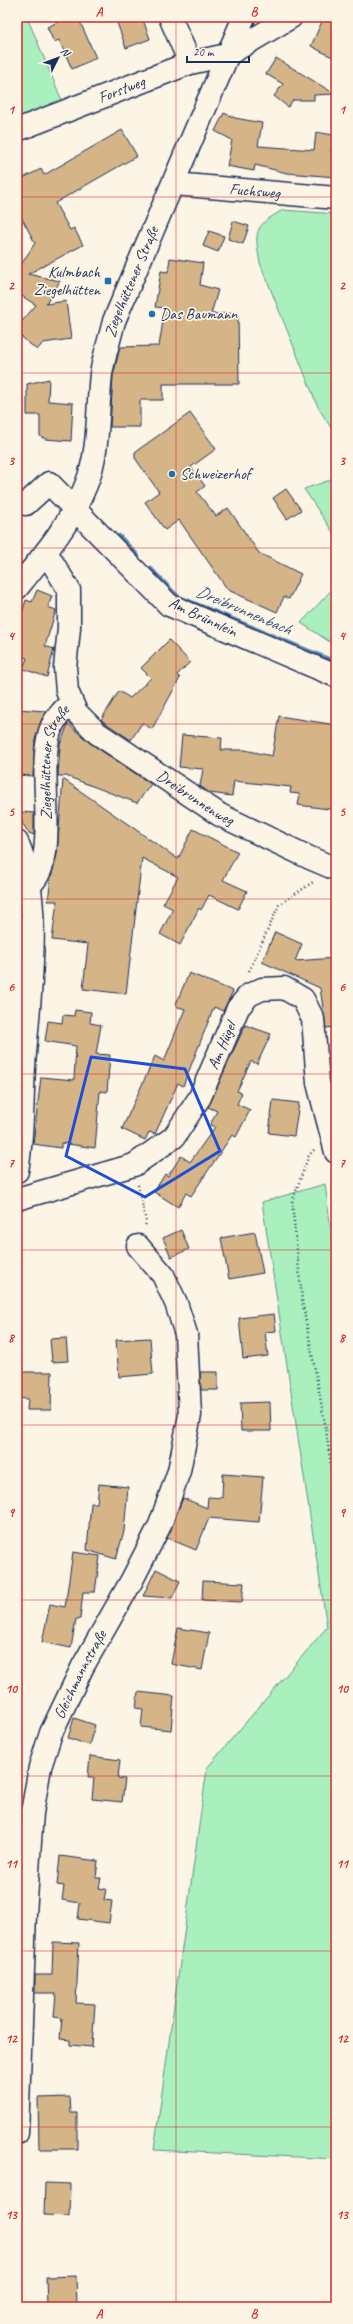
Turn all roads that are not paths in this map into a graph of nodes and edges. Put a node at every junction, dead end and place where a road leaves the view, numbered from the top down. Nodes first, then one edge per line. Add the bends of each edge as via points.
1 (170, 17) edge
2 (244, 17) edge
3 (291, 17) edge
4 (227, 55) junction
5 (190, 63) junction
6 (17, 130) edge
7 (174, 184) junction
8 (336, 198) edge
9 (26, 504) dead end
10 (75, 508) junction
11 (46, 552) junction
12 (20, 577) edge
13 (336, 676) edge
14 (71, 703) junction
15 (17, 842) edge
16 (334, 868) edge
17 (31, 884) junction
18 (336, 1152) edge
19 (17, 1171) edge
20 (17, 1199) edge
21 (138, 1246) dead end
22 (17, 2133) edge

1 - 5 street
2 - 4 street, Ziegelhüttener Straße
3 - 4 street, Forstweg
4 - 5 street, Forstweg
4 - 7 street, Ziegelhüttener Straße
5 - 6 street, Forstweg
7 - 8 street, Fuchsweg
7 - 10 street, Ziegelhüttener Straße via 114,321 102,372 87,484
9 - 10 street, Am Brünnlein via 49,483
10 - 11 street, Ziegelhüttener Straße
10 - 13 street, Am Brünnlein via 169,605
11 - 12 street, Ziegelhüttener Straße
11 - 14 street, Ziegelhüttener Straße via 69,590 70,628 66,668 67,691
14 - 16 street, Dreibrunnenweg via 76,712 97,733 220,815
14 - 17 street, Ziegelhüttener Straße via 51,727 47,761 45,847 41,870
15 - 17 street
17 - 19 street via 31,964
18 - 20 street, Am Hügel via 318,1083 312,1019 303,999 284,988 262,989 249,995 238,1008 200,1096 174,1137 134,1165
21 - 22 street, Gleichmannstraße via 163,1276 176,1303 186,1334 190,1415 179,1471 160,1525 83,1666 51,1733 40,1767 32,1813 25,1914

